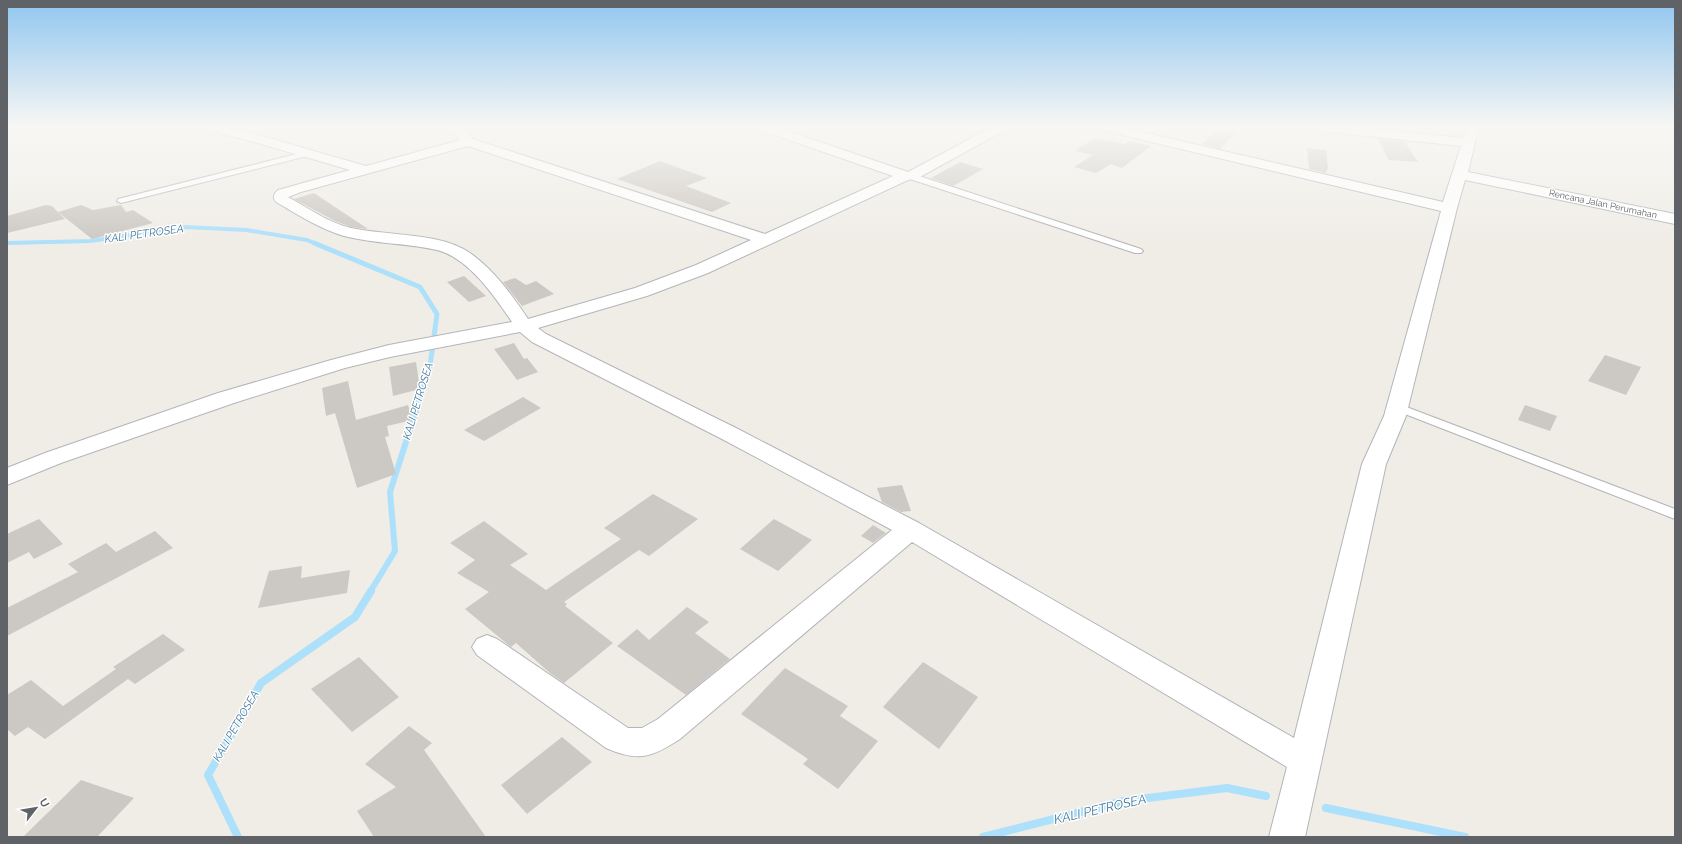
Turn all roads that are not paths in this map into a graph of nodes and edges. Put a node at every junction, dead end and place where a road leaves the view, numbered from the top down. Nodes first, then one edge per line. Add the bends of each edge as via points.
1 (260, 165) edge
2 (350, 165) edge
3 (383, 165) edge
4 (539, 165) edge
5 (876, 165) edge
6 (927, 165) edge
7 (1268, 165) edge
8 (1463, 165) edge
9 (366, 170) junction
10 (1460, 175) junction
11 (907, 176) junction
12 (121, 201) dead end
13 (1449, 208) junction
14 (1675, 219) edge
15 (764, 239) junction
16 (1138, 251) dead end
17 (524, 326) junction
18 (1396, 407) junction
19 (7, 477) edge
20 (1675, 514) edge
21 (910, 529) junction
22 (487, 647) dead end
23 (1305, 761) junction
24 (1287, 837) edge

1 - 12 lane
2 - 9 street
3 - 9 street
4 - 15 street
5 - 11 street
6 - 11 street
7 - 13 street
8 - 10 street
9 - 17 street via 284,193 281,199 325,224 348,232 442,246 463,256 480,270
10 - 13 street
10 - 14 street, Rencana Jalan Perumahan
11 - 15 street
11 - 16 lane
13 - 18 street
15 - 17 street via 702,269 641,292
17 - 19 street via 356,358 226,398 53,458
17 - 21 street via 539,338 737,437
18 - 20 lane
18 - 23 street via 1395,416 1374,464
21 - 22 street via 669,729 641,744 628,743 617,738
21 - 23 street
23 - 24 street

